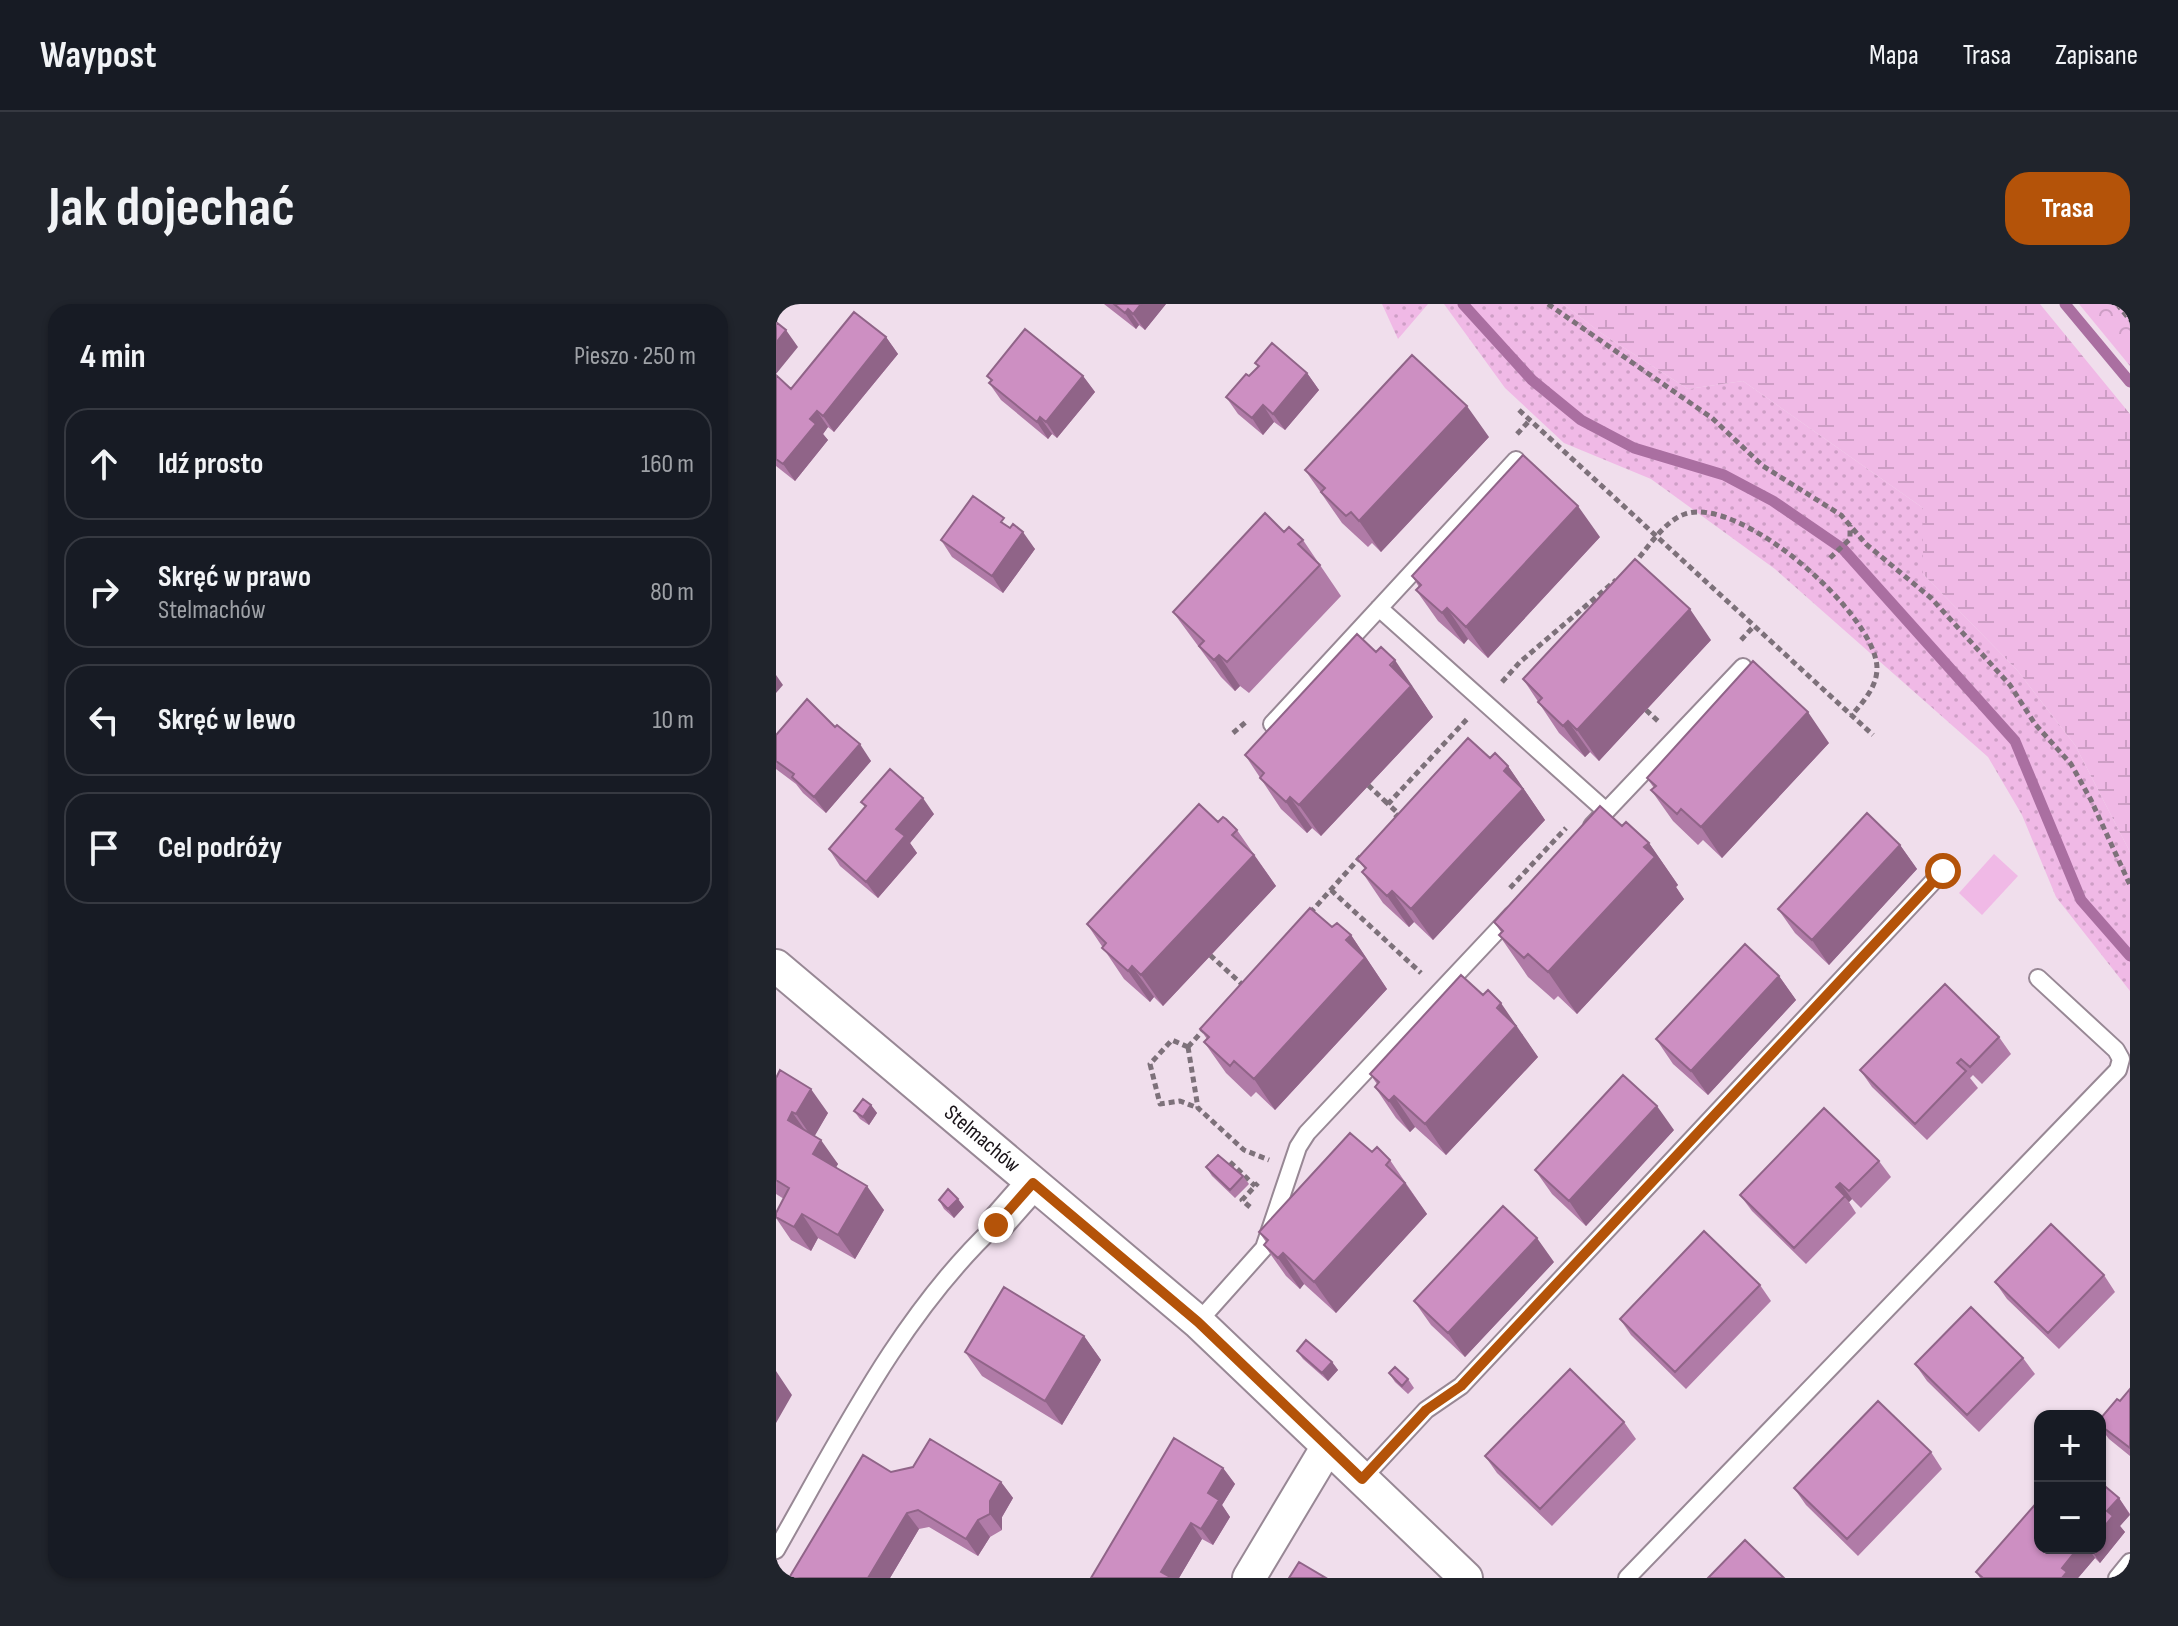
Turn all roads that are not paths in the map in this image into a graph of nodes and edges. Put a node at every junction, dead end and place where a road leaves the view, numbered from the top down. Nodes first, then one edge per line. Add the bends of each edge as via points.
1 (1516, 460) edge
2 (1379, 608) junction
3 (1743, 667) edge
4 (1272, 724) edge
5 (1606, 811) junction
6 (1585, 834) edge
7 (1943, 871) dead end
8 (1524, 902) edge
9 (776, 966) edge
10 (2038, 978) dead end
11 (1033, 1183) junction
12 (996, 1225) joint
13 (1198, 1322) junction
14 (1328, 1446) junction
15 (1362, 1479) junction
16 (776, 1550) edge
17 (2130, 1562) edge
18 (1249, 1578) edge
19 (1466, 1578) edge
20 (1627, 1578) edge
21 (2117, 1578) edge

1 - 2 lane
2 - 4 lane
2 - 5 lane
3 - 5 lane
5 - 6 lane
7 - 15 lane via 1461,1386 1426,1410
8 - 13 lane via 1307,1133 1264,1248
9 - 11 street, Stelmachów
10 - 20 lane via 2116,1050 2121,1059 2118,1070
11 - 12 street
11 - 13 street, Stelmachów
12 - 16 lane via 934,1293
13 - 14 street, Stelmachów
14 - 15 street, Stelmachów
14 - 18 street
15 - 19 street, Stelmachów
17 - 21 lane

